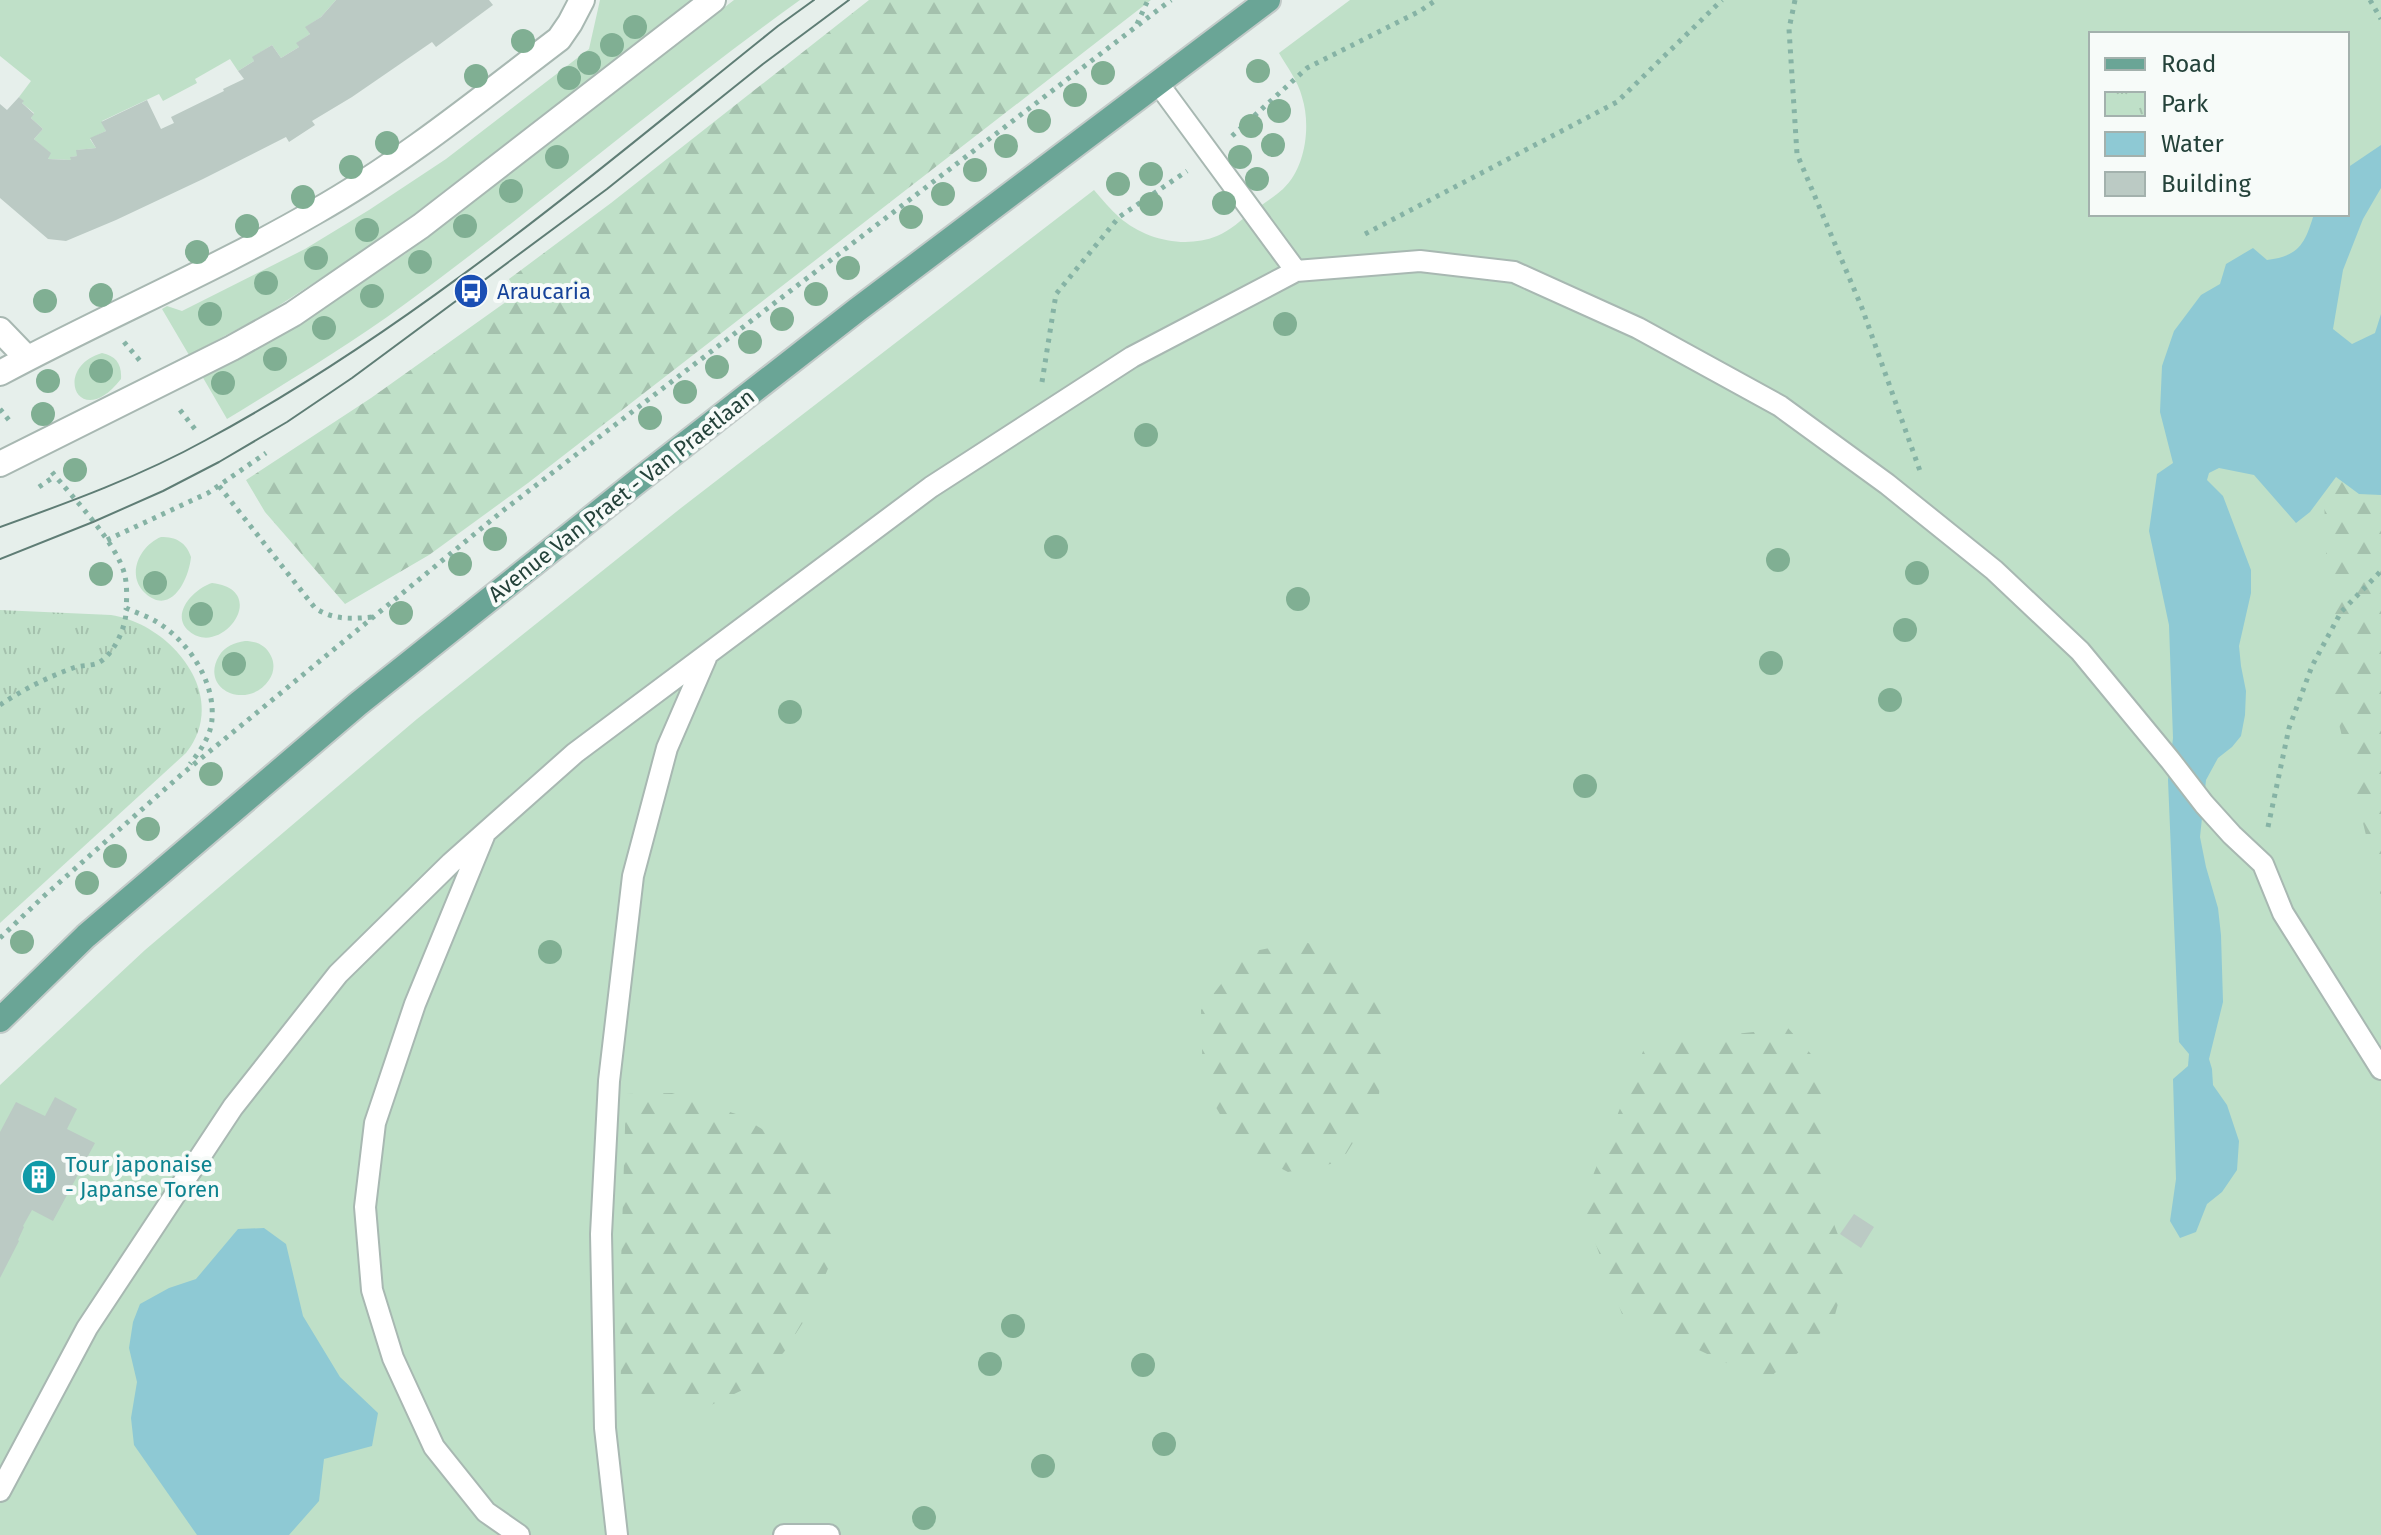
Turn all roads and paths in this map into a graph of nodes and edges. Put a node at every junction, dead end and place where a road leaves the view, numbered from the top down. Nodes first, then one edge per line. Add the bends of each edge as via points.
1 (582, 0) edge
2 (713, 0) edge
3 (1148, 0) edge
4 (1171, 0) edge
5 (1268, 0) edge
6 (1436, 0) edge
7 (1722, 0) edge
8 (1795, 0) edge
9 (2370, 0) edge
10 (2381, 19) edge
11 (1136, 27) junction
12 (1157, 82) junction
13 (1211, 155) junction
14 (1351, 242) dead end
15 (1296, 271) junction
16 (0, 330) edge
17 (27, 358) junction
18 (0, 373) edge
19 (1036, 418) junction
20 (266, 453) dead end
21 (0, 464) edge
22 (224, 471) dead end
23 (55, 476) dead end
24 (229, 479) junction
25 (219, 486) junction
26 (39, 487) dead end
27 (61, 495) dead end
28 (1939, 526) junction
29 (107, 540) junction
30 (2381, 571) edge
31 (126, 608) junction
32 (374, 617) junction
33 (707, 655) junction
34 (0, 705) edge
35 (182, 774) junction
36 (485, 833) junction
37 (2263, 864) junction
38 (0, 938) edge
39 (0, 1020) edge
40 (2381, 1069) edge
41 (0, 1491) edge
42 (519, 1535) edge
43 (617, 1535) edge
44 (784, 1535) edge
45 (829, 1535) edge

1 - 17 street via 559,39 372,177 317,212
2 - 21 street via 421,226 293,314
3 - 11 path
4 - 11 path
5 - 12 main road, Avenue Van Praet - Van Praetlaan
6 - 13 path via 1307,68
7 - 14 path via 1617,102
8 - 28 path via 1789,29 1797,154 1862,308
9 - 10 path
11 - 32 path via 505,509
12 - 13 lane
12 - 39 main road, Avenue Van Praet - Van Praetlaan via 646,474 358,704 86,936
13 - 15 lane
13 - 19 path via 1119,217 1056,294
15 - 19 lane via 1132,357
15 - 28 lane via 1420,261 1514,272 1638,328 1780,406
16 - 17 street
17 - 18 street
19 - 33 lane via 931,487
20 - 24 path
22 - 24 path
23 - 26 path
24 - 25 path
25 - 29 path
25 - 32 path via 315,608 336,617
27 - 29 path via 68,492
28 - 37 lane via 2080,651 2204,804
29 - 31 path via 125,576
30 - 37 path via 2341,612 2312,666 2289,728
31 - 34 path via 112,649 98,663 57,674
31 - 35 path via 158,622 182,641 206,678 212,721
32 - 35 path
33 - 36 lane via 575,753
33 - 43 lane via 667,748 633,876 609,1081 601,1234 603,1353
35 - 38 path
36 - 41 lane via 338,974 233,1107 87,1328
36 - 42 lane via 415,1004 375,1123 365,1207 372,1290 393,1358 434,1447 486,1512
37 - 40 lane via 2283,913
44 - 45 lane

